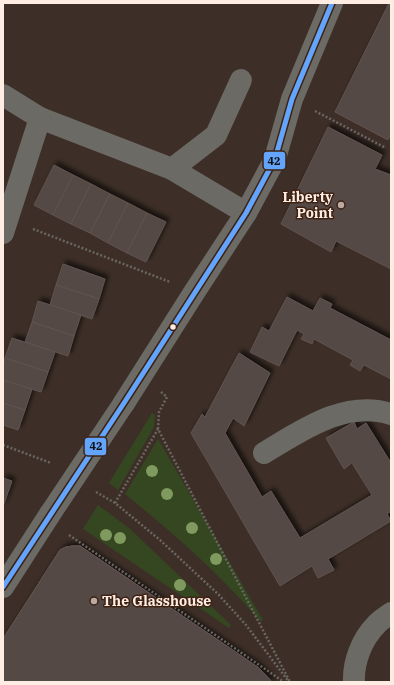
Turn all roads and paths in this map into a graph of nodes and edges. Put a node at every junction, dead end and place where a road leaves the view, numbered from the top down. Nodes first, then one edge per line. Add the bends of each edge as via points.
1 (332, 3) edge
2 (241, 80) dead end
3 (3, 95) edge
4 (40, 118) junction
5 (334, 121) dead end
6 (386, 148) dead end
7 (172, 169) junction
8 (246, 213) junction
9 (5, 226) edge
10 (195, 291) junction
11 (141, 377) junction
12 (391, 414) edge
13 (158, 429) junction
14 (3, 445) edge
15 (264, 453) dead end
16 (48, 461) dead end
17 (108, 499) dead end
18 (115, 503) junction
19 (46, 522) junction
20 (9, 566) edge
21 (3, 587) edge
22 (391, 613) edge
23 (355, 674) edge
24 (284, 682) edge
25 (290, 682) edge

1 - 8 street via 292,99 276,159
2 - 7 street via 216,135
3 - 4 street
4 - 7 street
4 - 9 street
5 - 6 path
7 - 8 street
8 - 10 street
9 - 10 path
10 - 11 street
11 - 13 path via 167,396 159,412
11 - 19 street, bridge
12 - 15 street via 382,411 359,411 340,414 318,422
13 - 18 path
13 - 25 path
14 - 16 path
17 - 18 path
18 - 25 path via 160,540 218,594 246,625
19 - 20 street
19 - 24 path
20 - 21 street
22 - 23 street via 376,624 363,641

